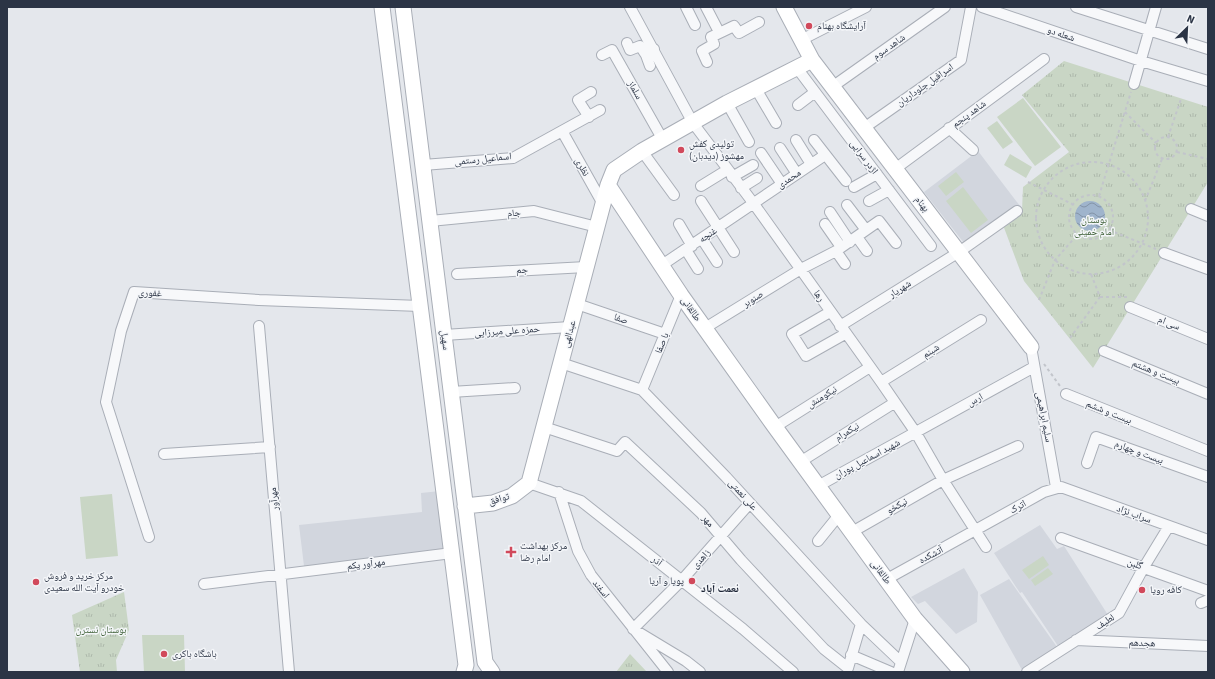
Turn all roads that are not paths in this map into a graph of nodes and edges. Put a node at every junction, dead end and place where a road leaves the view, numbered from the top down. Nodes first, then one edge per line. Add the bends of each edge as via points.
1 (382, 7) edge
2 (403, 7) edge
3 (630, 7) edge
4 (686, 7) edge
5 (706, 7) edge
6 (784, 7) edge
7 (866, 7) edge
8 (946, 7) edge
9 (971, 7) edge
10 (982, 7) edge
11 (1076, 7) edge
12 (1156, 7) edge
13 (759, 22) dead end
14 (695, 25) dead end
15 (1149, 31) junction
16 (719, 32) junction
17 (801, 40) junction
18 (626, 43) dead end
19 (1208, 49) edge
20 (650, 52) junction
21 (602, 55) dead end
22 (1044, 59) dead end
23 (812, 60) junction
24 (1140, 61) junction
25 (707, 62) dead end
26 (650, 66) dead end
27 (797, 68) junction
28 (1208, 81) edge
29 (1134, 84) road end
30 (832, 86) junction
31 (756, 89) junction
32 (591, 92) dead end
33 (815, 92) junction
34 (727, 103) junction
35 (798, 105) dead end
36 (600, 110) dead end
37 (589, 116) junction
38 (693, 123) junction
39 (776, 123) dead end
40 (864, 128) junction
41 (949, 128) junction
42 (562, 130) junction
43 (663, 140) junction
44 (796, 140) dead end
45 (814, 140) dead end
46 (750, 142) dead end
47 (780, 148) dead end
48 (973, 150) dead end
49 (642, 151) junction
50 (761, 153) dead end
51 (825, 155) junction
52 (811, 164) junction
53 (422, 165) junction
54 (753, 165) dead end
55 (895, 169) junction
56 (730, 173) junction
57 (796, 174) junction
58 (876, 174) junction
59 (757, 178) dead end
60 (782, 184) junction
61 (608, 185) junction
62 (701, 186) dead end
63 (741, 188) junction
64 (889, 190) junction
65 (674, 195) dead end
66 (701, 201) dead end
67 (869, 202) dead end
68 (603, 204) junction
69 (754, 204) junction
70 (847, 205) dead end
71 (1191, 209) dead end
72 (830, 212) dead end
73 (1017, 212) dead end
74 (1208, 216) edge
75 (430, 221) junction
76 (680, 224) dead end
77 (825, 224) dead end
78 (597, 228) junction
79 (718, 228) junction
80 (866, 230) junction
81 (702, 239) junction
82 (853, 239) junction
83 (896, 243) dead end
84 (931, 246) dead end
85 (689, 248) junction
86 (838, 249) junction
87 (867, 251) dead end
88 (734, 252) dead end
89 (959, 252) junction
90 (1164, 253) road end
91 (717, 262) dead end
92 (845, 264) dead end
93 (662, 265) junction
94 (586, 267) junction
95 (698, 269) dead end
96 (800, 269) junction
97 (1208, 269) edge
98 (457, 274) dead end
99 (681, 294) junction
100 (1129, 302) road end
101 (576, 304) junction
102 (420, 306) junction
103 (830, 312) junction
104 (980, 320) dead end
105 (259, 326) dead end
106 (570, 327) junction
107 (705, 328) junction
108 (843, 330) junction
109 (665, 334) junction
110 (444, 335) junction
111 (1208, 339) edge
112 (1031, 347) joint
113 (1104, 351) dead end
114 (561, 363) junction
115 (870, 367) junction
116 (1034, 367) junction
117 (881, 382) junction
118 (515, 388) dead end
119 (642, 390) junction
120 (451, 392) junction
121 (1066, 394) road end
122 (1208, 394) edge
123 (894, 403) junction
124 (544, 427) junction
125 (775, 427) junction
126 (916, 433) junction
127 (1018, 446) dead end
128 (270, 447) junction
129 (1208, 451) edge
130 (164, 454) dead end
131 (800, 462) junction
132 (1087, 463) dead end
133 (1208, 477) edge
134 (943, 480) junction
135 (529, 483) junction
136 (818, 486) junction
137 (1059, 487) junction
138 (559, 492) junction
139 (750, 503) junction
140 (465, 506) junction
141 (840, 515) junction
142 (1169, 526) junction
143 (852, 532) junction
144 (976, 532) junction
145 (149, 537) dead end
146 (721, 537) junction
147 (1062, 538) dead end
148 (818, 540) dead end
149 (1208, 540) edge
150 (986, 547) dead end
151 (452, 553) junction
152 (1144, 567) junction
153 (281, 574) junction
154 (887, 579) junction
155 (682, 580) junction
156 (204, 584) dead end
157 (1208, 591) edge
158 (915, 619) junction
159 (861, 624) junction
160 (633, 629) junction
161 (1076, 640) junction
162 (1208, 646) edge
163 (850, 655) junction
164 (488, 667) edge
165 (899, 667) edge
166 (465, 668) edge
167 (289, 672) edge
168 (668, 672) edge
169 (700, 672) edge
170 (793, 672) edge
171 (891, 672) edge
172 (962, 672) edge
173 (1027, 672) edge

1 - 102 street, سهیل
2 - 53 street, سهیل
3 - 20 street
4 - 14 street
5 - 16 street
6 - 17 street
7 - 17 street
8 - 30 street, شاهد سوم
9 - 40 street, اسرافیل جلوداریان via 961,60
10 - 24 street, شعله دو
11 - 15 street
12 - 15 street
13 - 16 street via 739,33 734,26
15 - 19 street
15 - 24 street
16 - 25 street via 711,37 714,44 702,51
17 - 23 street
18 - 20 street via 630,50 640,46
20 - 26 street
20 - 38 street, رها via 661,61
21 - 43 street, سلماز via 612,50
22 - 41 street, شاهد پنجم
23 - 27 street
23 - 30 street, بهنام
24 - 28 street, شعله دو
24 - 29 street
27 - 31 street
27 - 33 street, اژدر سرایی
30 - 40 street, بهنام
31 - 34 street
31 - 39 street
32 - 37 street via 578,100
33 - 35 street
33 - 58 street, اژدر سرایی
34 - 38 street
34 - 46 street
36 - 37 street, اسماعیل رستمی
37 - 42 street, اسماعیل رستمی
38 - 43 street
38 - 56 street, رها
40 - 55 street, بهنام
41 - 48 street
41 - 55 street, شاهد پنجم
42 - 53 street, اسماعیل رستمی via 513,158
42 - 68 street, نظری
43 - 49 street
44 - 52 street
45 - 51 street
47 - 57 street
49 - 61 street via 614,170
49 - 65 street
50 - 60 street
51 - 52 street, محمدی
51 - 58 street via 850,184
52 - 57 street, محمدی
53 - 75 street, سهیل
54 - 56 street
55 - 89 street, بهنام
56 - 62 street
56 - 63 street, رها
57 - 60 street, محمدی
58 - 64 street, اژدر سرایی
59 - 63 street
60 - 69 street, محمدی
61 - 68 street, عبدالهی
61 - 93 street, طالقانی
63 - 69 street, رها
64 - 67 street
64 - 84 street, اژدر سرایی
66 - 79 street
68 - 78 street, عبدالهی
69 - 79 street, غنچه
69 - 96 street, رها
70 - 80 street
71 - 74 street
72 - 82 street
73 - 89 street, شهریار
75 - 78 street, جام via 534,211
75 - 110 street, سهیل
76 - 85 street
77 - 86 street
78 - 94 street, عبدالهی
79 - 81 street, غنچه
79 - 88 street
80 - 82 street, صنوبر
80 - 83 street, صنوبر via 879,221
81 - 85 street, غنچه
81 - 91 street
82 - 86 street, صنوبر
82 - 87 street
85 - 93 street, غنچه
85 - 95 street
86 - 92 street
86 - 96 street, صنوبر
89 - 108 street, شهریار
89 - 112 street, بهنام
90 - 97 street
93 - 99 street, طالقانی
94 - 98 street, جم
94 - 101 street, عبدالهی
96 - 103 street, رها
96 - 107 street, صنوبر
99 - 107 street, طالقانی
99 - 109 street, با صفا
100 - 111 street, سی ام
101 - 106 street, عبدالهی
101 - 109 street, صفا
102 - 145 street, غفوری via 134,292 121,331 106,402
102 - 151 street, سهیل
103 - 108 street, رها
103 - 108 street, شهریار via 792,334 806,356
104 - 117 street, شبنم
105 - 128 street, مهرآور
106 - 110 street, حمزه علی میرزایی
106 - 114 street, عبدالهی
107 - 125 street, طالقانی
108 - 115 street, رها
109 - 119 street, با صفا
110 - 120 street, سهیل
112 - 116 street, سلیم ابراهیمی
113 - 122 street, بیست و هشتم
114 - 119 street, علی نعمتی
114 - 124 street, عبدالهی
115 - 117 street, رها
115 - 125 street, نیکومنش
116 - 126 street, ارس
116 - 137 street, سلیم ابراهیمی
117 - 123 street, رها
118 - 120 street
119 - 139 street, علی نعمتی
120 - 140 street, سهیل
121 - 129 street, بیست و ششم
123 - 126 street, رها
123 - 131 street, نیکمرام
124 - 135 street, عبدالهی
124 - 146 street, مهر via 616,451 625,442 701,513
125 - 131 street, طالقانی
126 - 134 street, رها
126 - 136 street, شهید اسماعیل پوران
127 - 134 street, نیکخو
128 - 130 street
128 - 153 street, مهرآور
131 - 136 street, طالقانی
132 - 133 street, بیست و چهارم via 1096,437
134 - 143 street, نیکخو
134 - 144 street, رها
135 - 138 street, آذر
135 - 140 street, توافق via 512,496 493,503
136 - 141 street, طالقانی
137 - 142 street, سراب نژاد
137 - 144 street, اترک via 1044,492
138 - 155 street, آذر via 581,501
138 - 160 street, اسفند via 578,551 591,575
139 - 146 street, زاهدی
139 - 159 street, علی نعمتی
140 - 164 street, سهیل
141 - 143 street, طالقانی
141 - 148 street
142 - 149 street, سراب نژاد
142 - 152 street, لطیف
143 - 154 street, طالقانی
144 - 150 street, رها
144 - 154 street, آتشکده
146 - 155 street, زاهدی
146 - 163 street, مهر via 824,649 848,668
147 - 152 street, گلبن
151 - 153 street, مهرآور یکم
151 - 166 street, سهیل
152 - 157 street, گلبن
152 - 161 street, لطیف via 1119,613
153 - 156 street, مهرآور یکم
153 - 167 street, مهرآور
154 - 158 street, طالقانی
155 - 160 street, زاهدی
155 - 170 street, آذر
158 - 165 street
158 - 172 street, طالقانی
159 - 163 street
159 - 165 street, علی نعمتی
160 - 168 street, اسفند
160 - 169 street
161 - 162 street, هجدهم
161 - 173 street, لطیف
163 - 171 street

